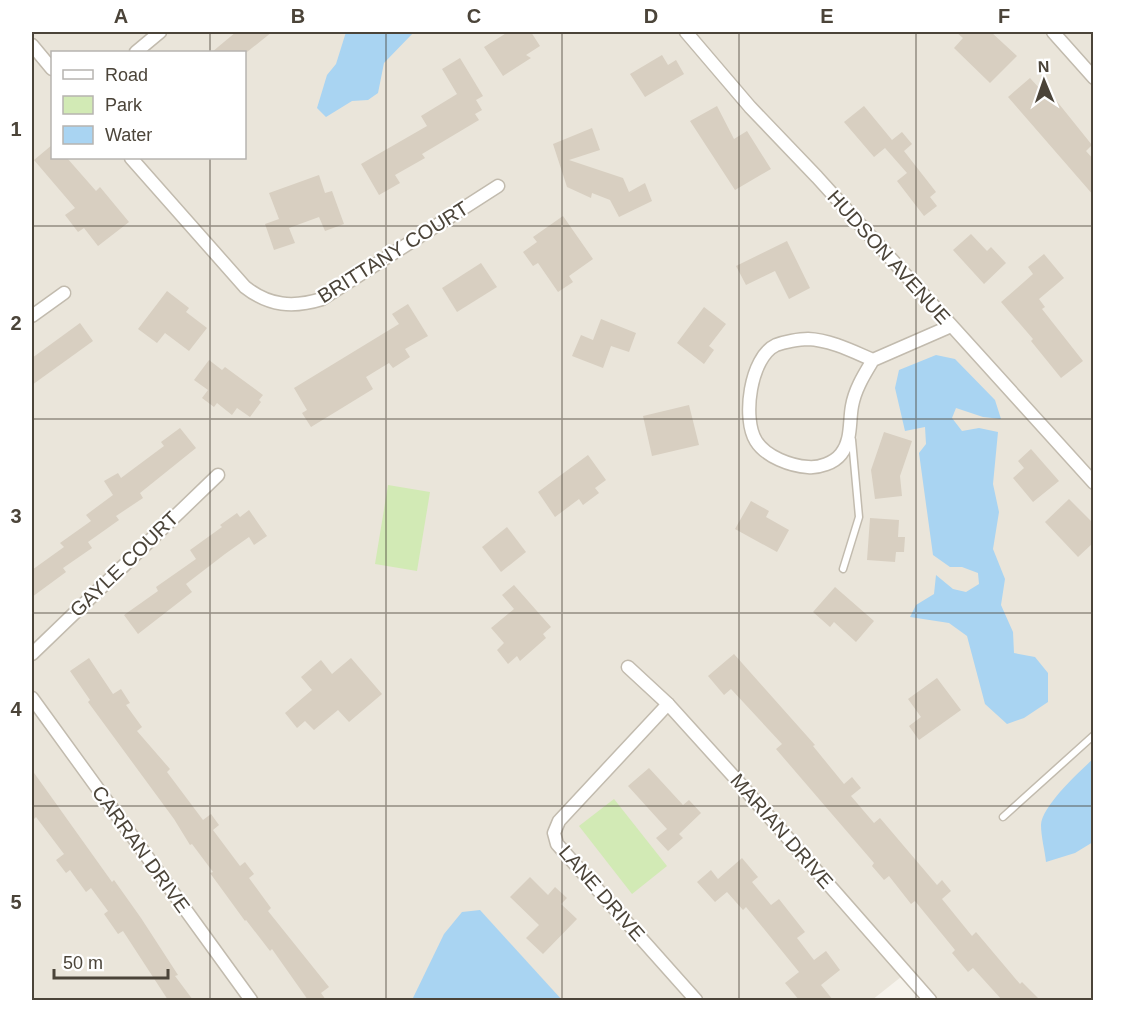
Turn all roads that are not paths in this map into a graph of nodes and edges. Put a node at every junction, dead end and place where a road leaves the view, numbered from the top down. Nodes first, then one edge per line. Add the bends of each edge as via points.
1 (160, 32) edge
2 (686, 32) edge
3 (1053, 32) edge
4 (32, 45) edge
5 (137, 51) edge
6 (51, 68) edge
7 (1094, 78) edge
8 (132, 159) edge
9 (498, 186) dead end
10 (64, 293) dead end
11 (32, 316) edge
12 (951, 326) junction
13 (873, 360) junction
14 (851, 430) junction
15 (218, 475) dead end
16 (1094, 483) edge
17 (843, 569) dead end
18 (32, 654) edge
19 (628, 667) dead end
20 (32, 698) edge
21 (668, 704) junction
22 (1094, 735) edge
23 (1003, 817) dead end
24 (251, 1000) edge
25 (696, 1000) edge
26 (930, 1000) edge

1 - 5 street
2 - 12 street, HUDSON AVENUE
3 - 7 street
4 - 6 street
8 - 9 street, BRITTANY COURT via 245,287 265,300 283,305 303,305 322,299
10 - 11 street
12 - 13 street
12 - 16 street, HUDSON AVENUE
13 - 14 street via 852,406
13 - 14 street via 836,345 807,339 775,346 759,363 750,390 748,416 756,441 771,455 796,466 812,468 841,455
14 - 17 lane via 859,517
15 - 18 street, GAYLE COURT
19 - 21 street, MARIAN DRIVE
20 - 24 street, CARRAN DRIVE
21 - 25 street, LANE DRIVE via 559,821 554,833 557,844
21 - 26 street, MARIAN DRIVE
22 - 23 lane

